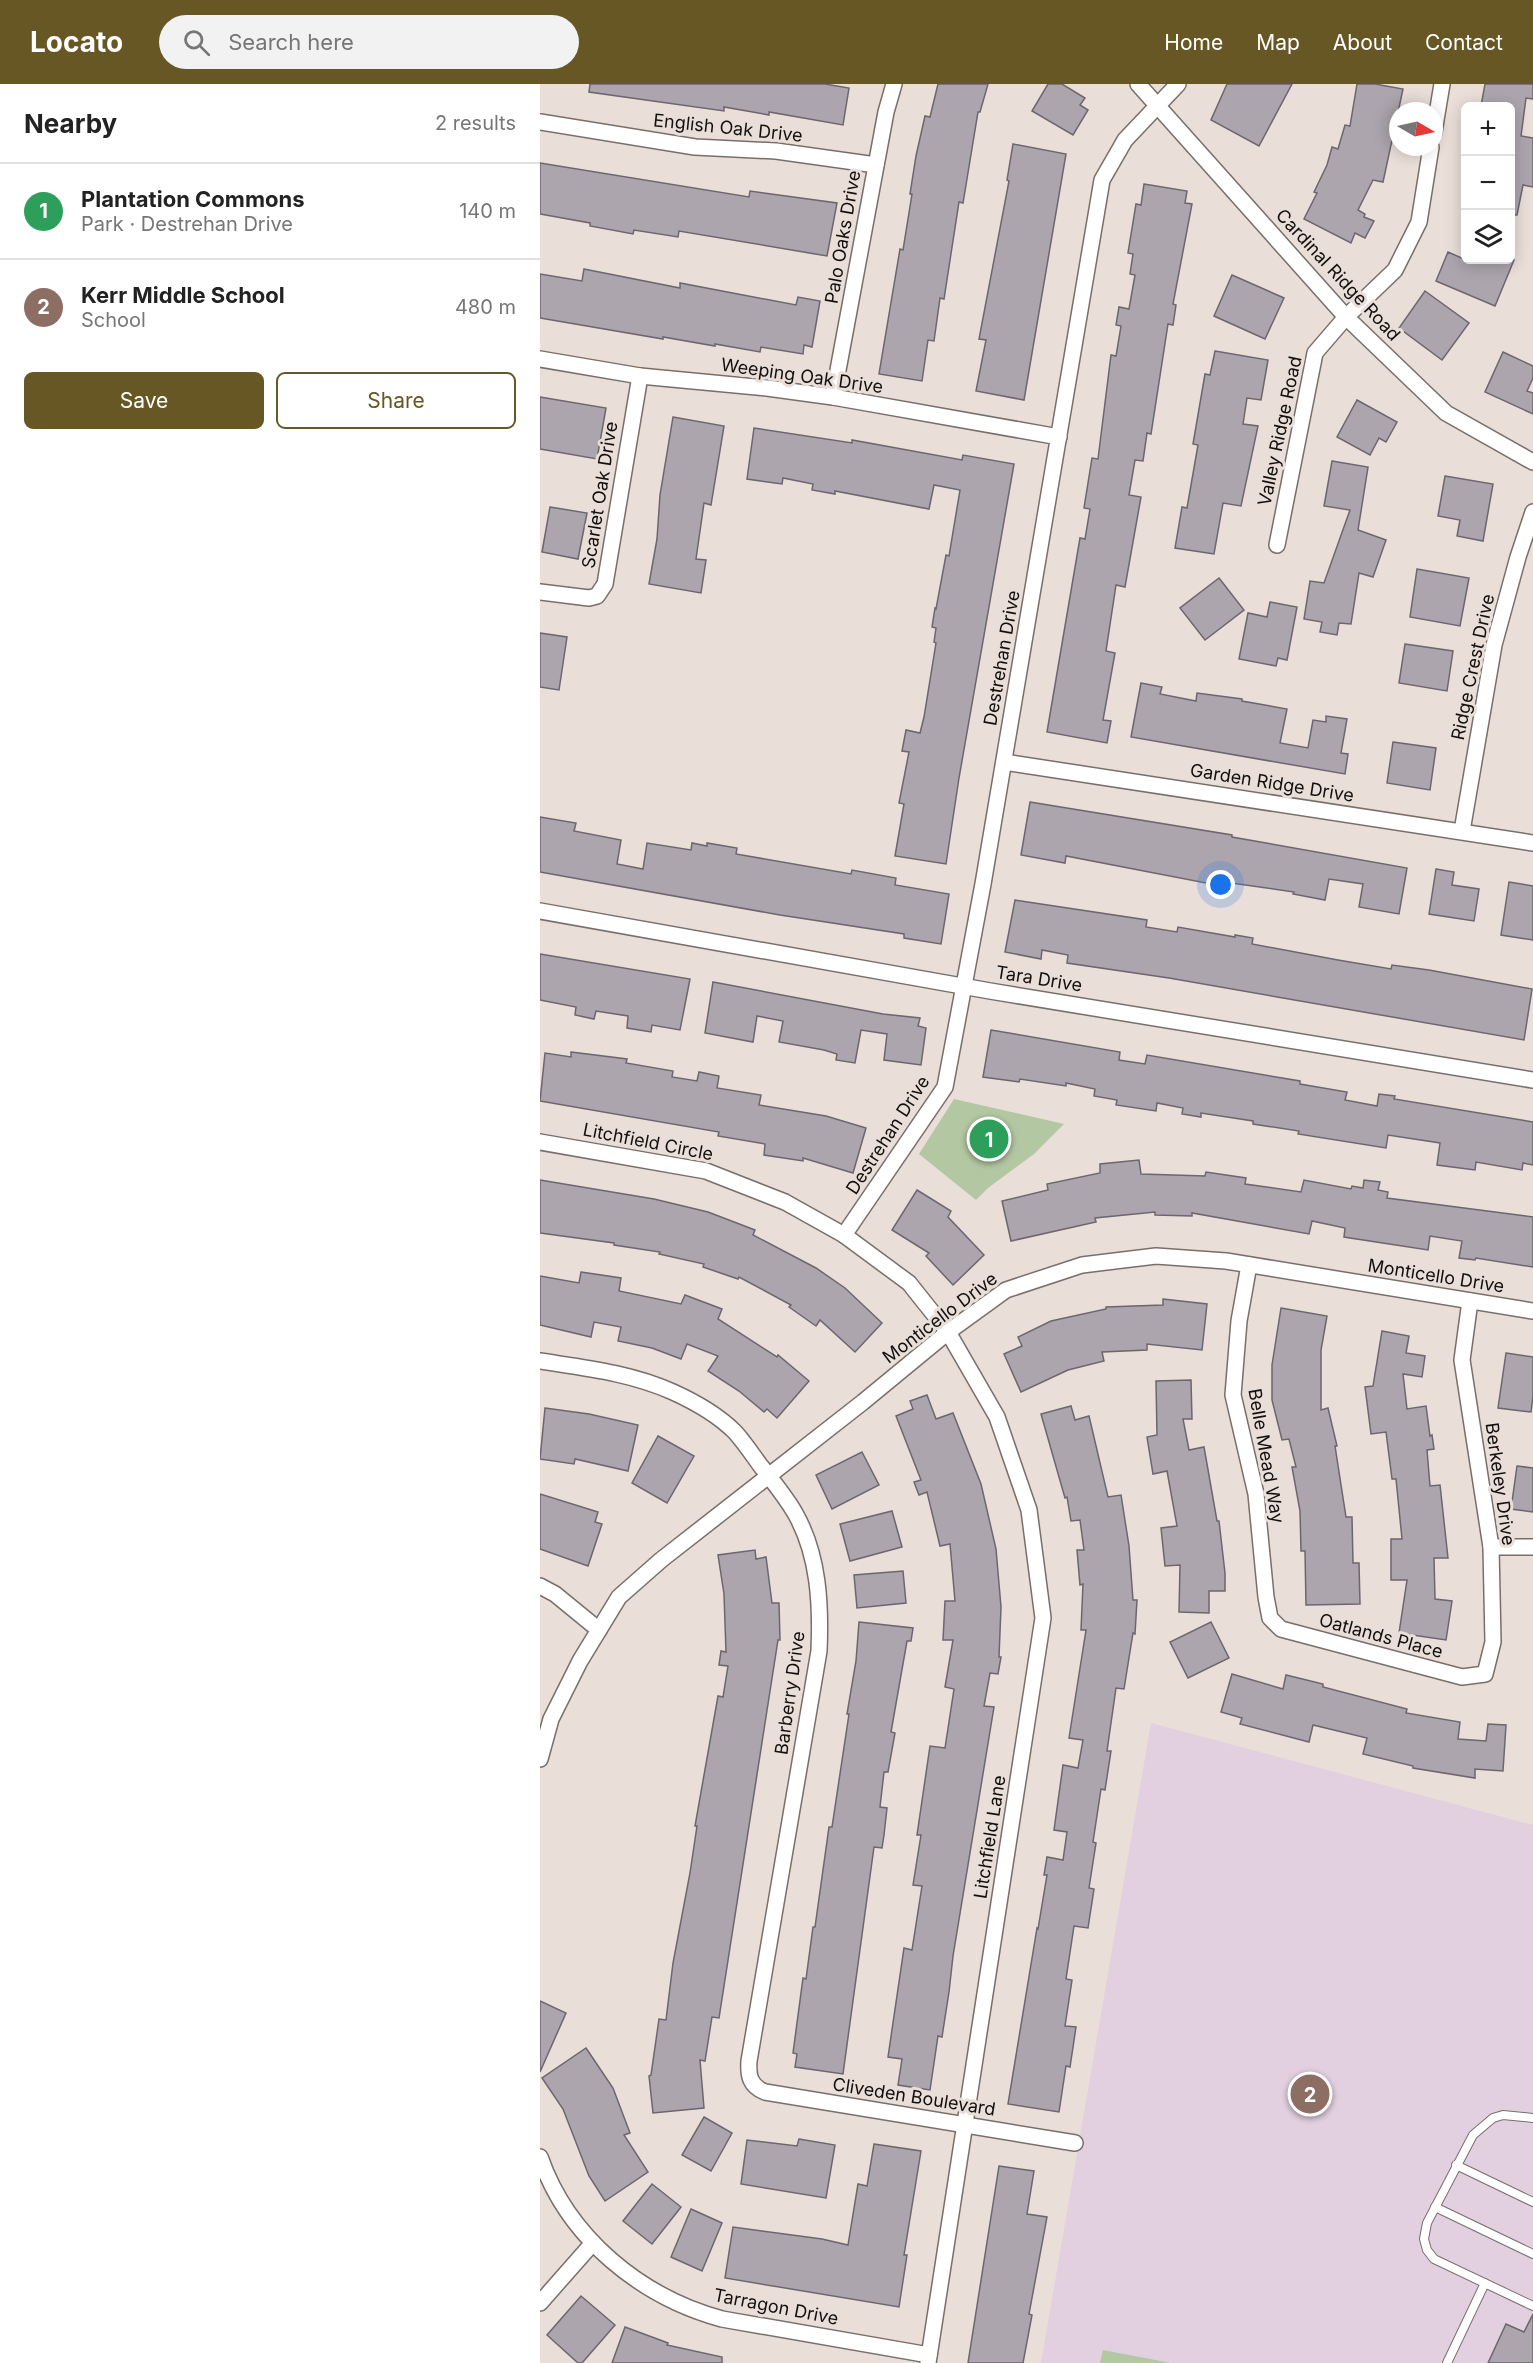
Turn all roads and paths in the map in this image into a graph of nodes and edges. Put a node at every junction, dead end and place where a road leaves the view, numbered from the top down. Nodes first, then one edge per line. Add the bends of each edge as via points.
1 (894, 84) edge
2 (1138, 84) edge
3 (1179, 84) edge
4 (1442, 84) edge
5 (1439, 102) edge
6 (1158, 106) junction
7 (540, 122) edge
8 (1430, 156) edge
9 (876, 165) junction
10 (1346, 317) junction
11 (540, 359) edge
12 (640, 376) junction
13 (833, 397) junction
14 (1059, 437) junction
15 (1533, 462) edge
16 (1533, 512) edge
17 (1277, 545) dead end
18 (540, 592) edge
19 (1004, 762) junction
20 (1462, 831) junction
21 (1533, 843) edge
22 (540, 911) edge
23 (964, 986) junction
24 (1533, 1080) edge
25 (540, 1142) edge
26 (844, 1234) junction
27 (1249, 1265) junction
28 (1470, 1301) junction
29 (1533, 1311) edge
30 (948, 1332) junction
31 (540, 1361) edge
32 (768, 1476) junction
33 (1491, 1547) junction
34 (1533, 1547) edge
35 (540, 1586) edge
36 (1270, 1618) joint
37 (599, 1630) junction
38 (1485, 1674) joint
39 (540, 1759) edge
40 (750, 2081) joint
41 (1533, 2118) edge
42 (965, 2126) junction
43 (1075, 2143) dead end
44 (540, 2157) edge
45 (1456, 2165) junction
46 (1533, 2202) edge
47 (1435, 2207) junction
48 (592, 2244) junction
49 (1533, 2254) edge
50 (1485, 2283) junction
51 (540, 2303) edge
52 (1533, 2306) edge
53 (929, 2359) edge
54 (1447, 2363) edge

1 - 9 street, Palo Oaks Drive
2 - 6 street, Cardinal Ridge Road
3 - 6 street, Destrehan Drive
4 - 5 street
6 - 10 street, Cardinal Ridge Road
6 - 14 street, Destrehan Drive via 1125,140 1102,180
7 - 9 street, English Oak Drive via 695,147 776,151
8 - 10 street, Valley Ridge Road via 1419,222 1395,270
9 - 13 street, Palo Oaks Drive
10 - 15 street, Cardinal Ridge Road via 1446,413
10 - 17 street, Valley Ridge Road via 1315,353
11 - 12 street, Weeping Oak Drive
12 - 13 street, Weeping Oak Drive
12 - 18 street, Scarlet Oak Drive via 605,584 597,596 590,598
13 - 14 street, Weeping Oak Drive
14 - 19 street, Destrehan Drive
16 - 20 street, Ridge Crest Drive via 1494,645
19 - 20 street, Garden Ridge Drive
19 - 23 street, Destrehan Drive
20 - 21 street, Garden Ridge Drive
22 - 23 street, Tara Drive
23 - 24 street, Tara Drive
23 - 26 street, Destrehan Drive via 945,1087
25 - 26 street, Litchfield Circle via 706,1171 785,1202
26 - 30 street, Litchfield Circle via 909,1283
27 - 28 street, Monticello Drive
27 - 30 street, Monticello Drive via 1156,1256 1082,1265 1006,1290
27 - 36 street, Belle Mead Way via 1239,1321 1233,1395 1257,1494
28 - 29 street, Monticello Drive
28 - 33 street, Berkeley Drive via 1462,1360
30 - 32 street, Monticello Drive
30 - 42 street, Litchfield Lane via 997,1417 1029,1510 1043,1618
31 - 32 street, Barberry Drive via 640,1379 674,1393 715,1415 735,1432
32 - 37 street, Monticello Drive via 619,1598
32 - 40 street, Barberry Drive via 795,1512 806,1536 819,1594 820,1623 819,1651 749,2061
33 - 34 street
33 - 38 street, Berkeley Drive via 1493,1642
35 - 37 street
36 - 38 street, Oatlands Place via 1281,1629 1386,1658 1462,1677
37 - 39 street, Monticello Drive via 551,1719
40 - 42 street, Cliveden Boulevard via 765,2092
41 - 45 lane via 1493,2118 1473,2135
42 - 43 street, Cliveden Boulevard
42 - 53 street, Litchfield Lane
44 - 48 street, Tarragon Drive via 562,2204
45 - 46 lane
45 - 47 lane
47 - 49 lane
47 - 50 lane via 1424,2239 1427,2250 1434,2259
48 - 51 street
48 - 53 street, Tarragon Drive via 645,2285 697,2312
50 - 52 lane
50 - 54 lane

